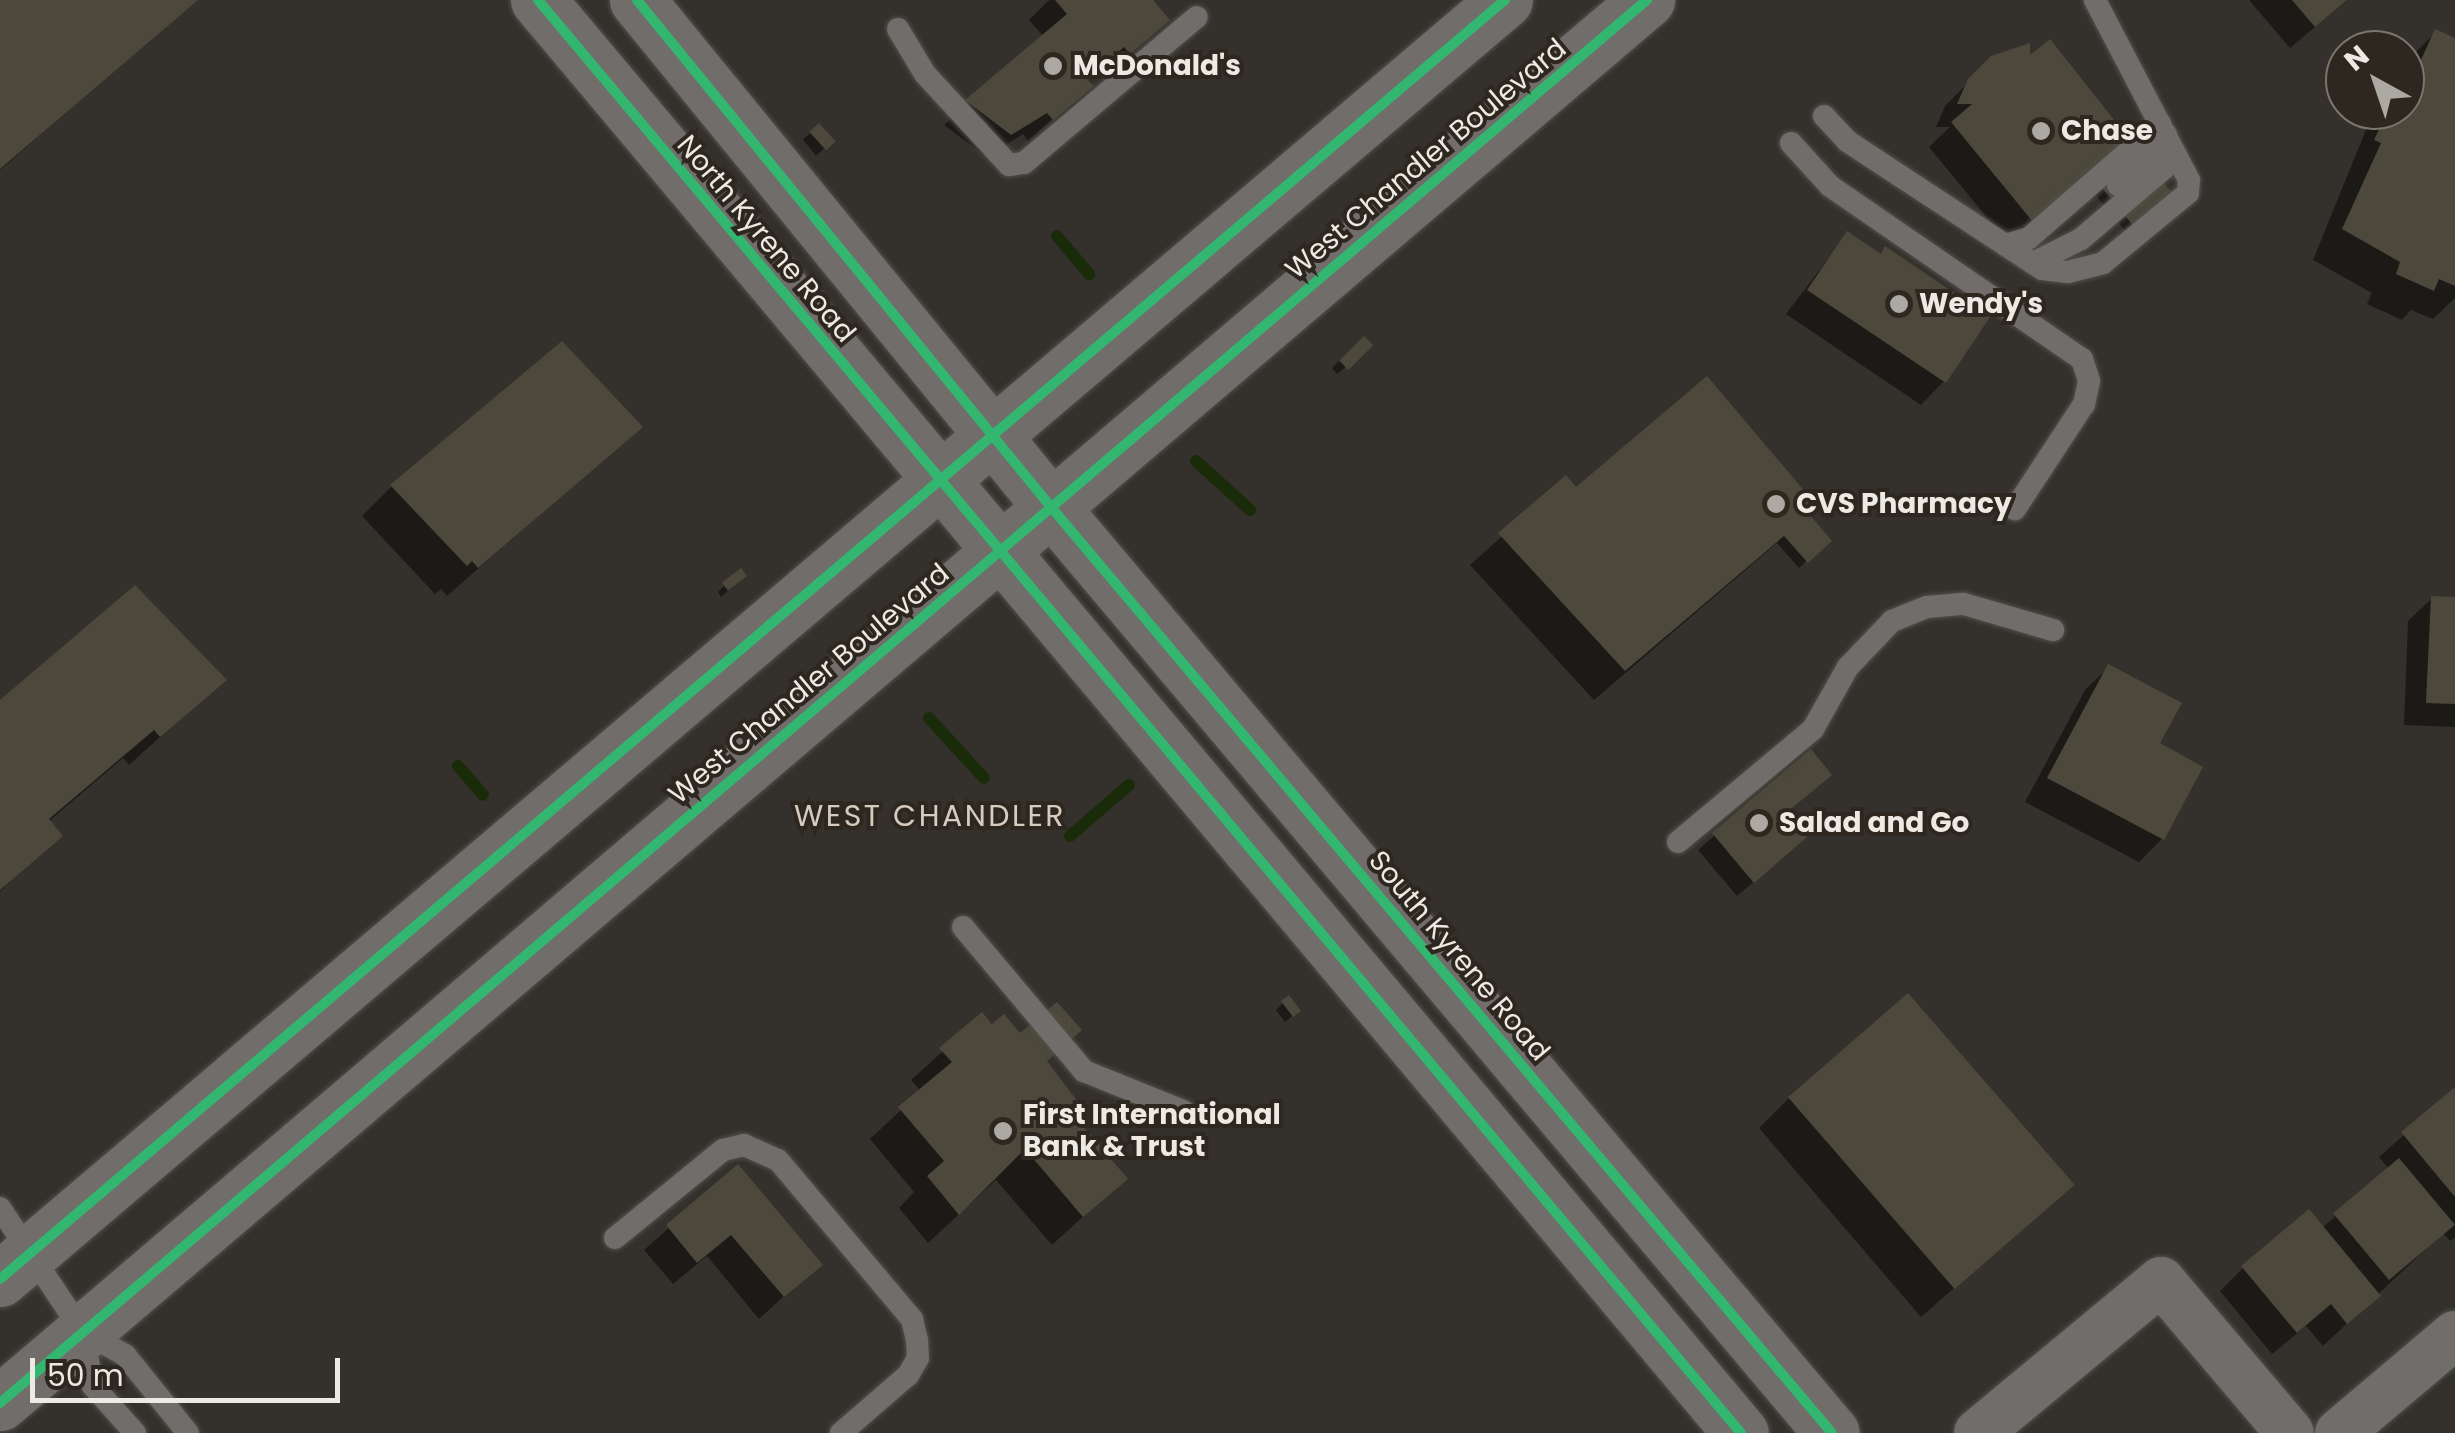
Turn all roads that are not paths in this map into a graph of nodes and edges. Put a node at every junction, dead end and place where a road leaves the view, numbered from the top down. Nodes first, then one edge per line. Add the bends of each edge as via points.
1 (538, 0) edge
2 (637, 0) edge
3 (1505, 0) edge
4 (1648, 0) edge
5 (2095, 0) edge
6 (1197, 16) dead end
7 (898, 29) dead end
8 (1824, 116) dead end
9 (1791, 143) dead end
10 (2171, 144) junction
11 (2019, 254) junction
12 (995, 436) junction
13 (938, 484) junction
14 (1052, 508) junction
15 (2015, 509) dead end
16 (997, 553) junction
17 (2053, 630) dead end
18 (1678, 842) dead end
19 (963, 928) dead end
20 (1492, 1030) junction
21 (1183, 1111) dead end
22 (1526, 1180) junction
23 (0, 1208) edge
24 (616, 1238) dead end
25 (17, 1265) edge
26 (82, 1331) junction
27 (2455, 1334) edge
28 (0, 1403) edge
29 (135, 1433) edge
30 (188, 1433) edge
31 (840, 1433) edge
32 (1742, 1433) edge
33 (1832, 1433) edge
34 (1978, 1433) edge
35 (2290, 1433) edge
36 (2339, 1433) edge

1 - 13 main road, North Kyrene Road
2 - 12 main road, North Kyrene Road
3 - 12 main road
4 - 14 main road, West Chandler Boulevard
5 - 10 lane
6 - 7 lane via 1024,163 1010,165 925,74
8 - 11 lane via 1847,141
9 - 15 lane via 1830,186 2082,359 2089,381 2084,404
10 - 11 lane via 2028,238
10 - 11 lane via 2168,165 2081,239
10 - 11 lane via 2188,193 2103,263 2060,271
12 - 13 main road
12 - 14 main road, North Kyrene Road
13 - 16 main road, North Kyrene Road
13 - 25 main road
14 - 16 main road, West Chandler Boulevard
14 - 20 main road, South Kyrene Road
16 - 22 main road
16 - 26 main road, West Chandler Boulevard
17 - 18 lane via 1964,604 1926,607 1892,621 1848,667 1813,729
19 - 21 lane via 1084,1070
20 - 22 main road via 1527,1116
20 - 33 main road, South Kyrene Road
22 - 32 main road
23 - 25 lane
24 - 31 lane via 723,1150 744,1145 778,1160 912,1318 918,1340 908,1375
25 - 26 lane
26 - 28 main road, West Chandler Boulevard
26 - 29 lane via 93,1386
26 - 30 lane via 125,1356
27 - 36 street
34 - 35 street via 2161,1281

